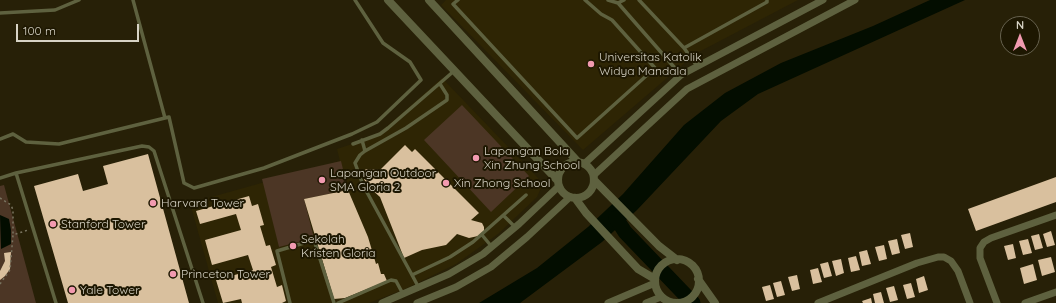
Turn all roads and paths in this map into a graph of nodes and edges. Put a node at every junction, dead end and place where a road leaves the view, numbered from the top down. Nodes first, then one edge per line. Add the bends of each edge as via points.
1 (79, 0) edge
2 (133, 0) edge
3 (355, 0) edge
4 (388, 0) edge
5 (429, 0) edge
6 (458, 0) edge
7 (586, 0) edge
8 (608, 0) edge
9 (624, 0) edge
10 (638, 0) edge
11 (767, 0) edge
12 (823, 0) edge
13 (855, 0) edge
14 (618, 3) junction
15 (0, 13) edge
16 (736, 46) junction
17 (684, 48) junction
18 (743, 58) junction
19 (698, 67) junction
20 (454, 72) junction
21 (681, 75) junction
22 (440, 84) junction
23 (165, 118) junction
24 (0, 138) edge
25 (362, 140) junction
26 (353, 144) dead end
27 (365, 151) junction
28 (581, 163) junction
29 (16, 173) junction
30 (594, 177) junction
31 (0, 178) edge
32 (558, 184) junction
33 (526, 195) dead end
34 (0, 198) edge
35 (572, 198) junction
36 (1056, 215) edge
37 (504, 216) junction
38 (515, 228) junction
39 (33, 229) junction
40 (13, 235) junction
41 (482, 235) junction
42 (492, 247) junction
43 (677, 260) junction
44 (412, 275) junction
45 (698, 279) junction
46 (655, 281) junction
47 (0, 284) edge
48 (419, 288) junction
49 (1056, 292) edge
50 (403, 294) junction
51 (661, 297) junction
52 (420, 302) edge
53 (56, 303) edge
54 (203, 303) edge
55 (290, 303) edge
56 (334, 303) edge
57 (338, 303) edge
58 (382, 303) edge
59 (608, 303) edge
60 (646, 303) edge
61 (680, 303) edge
62 (715, 303) edge
63 (818, 303) edge
64 (970, 303) edge
65 (997, 303) edge
66 (1025, 303) edge

1 - 15 lane via 55,10
2 - 23 lane
3 - 23 lane via 383,43 410,62 421,80 377,122 264,168 194,188 184,183 168,117
4 - 20 street
5 - 28 street
6 - 7 lane via 454,4 577,138 655,68 612,20
8 - 14 lane
9 - 14 lane
10 - 17 lane
11 - 17 lane
12 - 16 street
13 - 18 street
14 - 21 lane
16 - 18 street
16 - 19 street
17 - 19 lane
18 - 30 street via 687,89
19 - 21 street
20 - 22 lane
20 - 32 street
21 - 28 street
22 - 25 lane via 380,134
22 - 27 lane via 447,95 447,100 406,128
23 - 24 lane via 59,144 26,142 13,134
25 - 26 lane
25 - 27 lane
27 - 44 lane via 355,163 363,185
28 - 30 street via 590,168
28 - 32 street via 569,164 562,169
29 - 31 lane
29 - 39 lane
29 - 54 lane via 149,146 154,151
30 - 35 street via 589,193
30 - 43 street via 659,246
32 - 35 street via 563,193
32 - 38 street
33 - 37 lane
34 - 40 path via 11,205 13,210
35 - 46 street via 618,248
35 - 52 street via 491,267 456,287
36 - 65 street via 984,242 980,248 980,258
37 - 38 lane
37 - 41 lane
38 - 42 street
39 - 40 path
39 - 53 lane
40 - 47 path via 10,270
41 - 42 lane
41 - 44 lane via 450,257
42 - 48 street via 449,274
43 - 45 street via 685,261 692,266
43 - 46 street via 664,264 659,269
44 - 48 lane
45 - 61 street via 694,295
45 - 62 street
46 - 51 street
46 - 59 street
48 - 50 street
48 - 52 street
49 - 66 street
50 - 57 lane via 396,281 391,280
50 - 58 street
51 - 60 street
51 - 61 street via 666,301
55 - 56 lane via 276,252 314,240
63 - 64 street via 938,257 951,261

